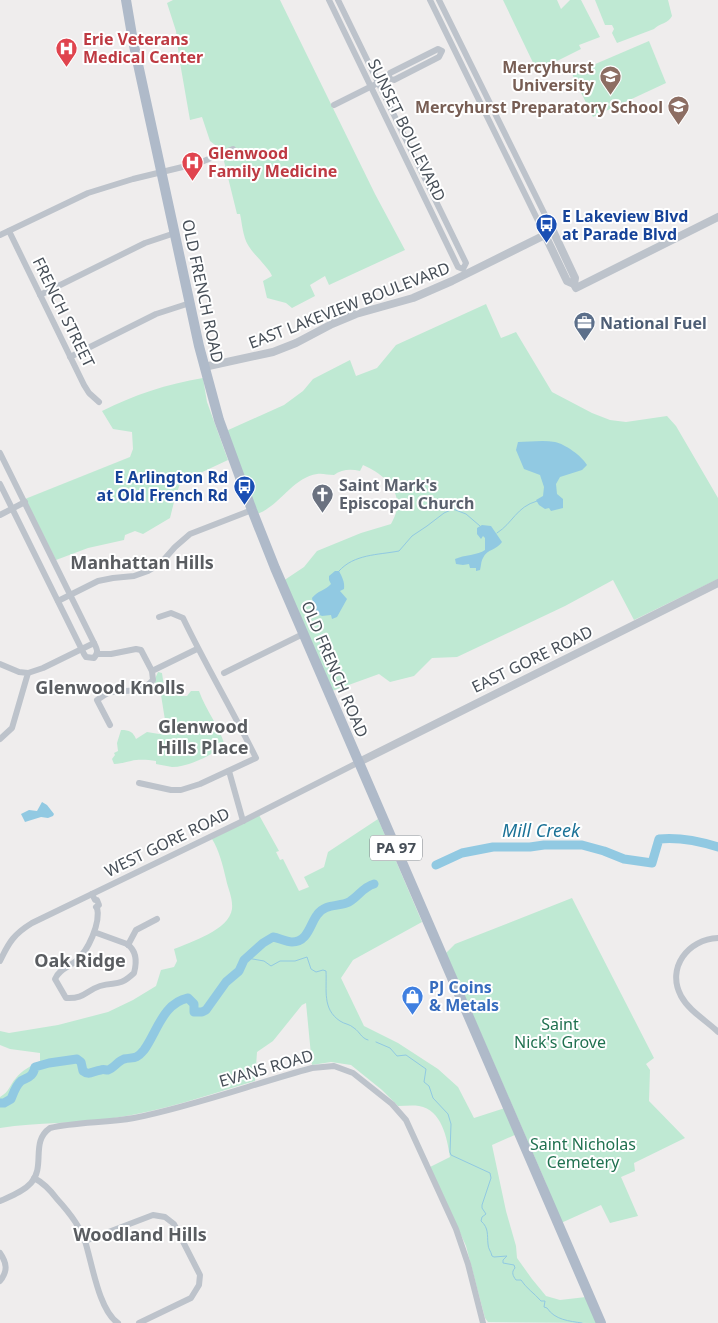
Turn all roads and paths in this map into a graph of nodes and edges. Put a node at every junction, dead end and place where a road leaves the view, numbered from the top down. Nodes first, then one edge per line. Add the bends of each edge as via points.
1 (126, 0) edge
2 (328, 0) edge
3 (338, 0) edge
4 (430, 0) edge
5 (439, 0) edge
6 (460, 42) junction
7 (452, 46) junction
8 (378, 83) junction
9 (370, 86) junction
10 (334, 105) dead end
11 (233, 149) dead end
12 (161, 173) junction
13 (718, 217) edge
14 (9, 231) junction
15 (175, 233) junction
16 (549, 233) junction
17 (0, 235) edge
18 (464, 272) junction
19 (40, 295) junction
20 (190, 303) junction
21 (70, 356) junction
22 (204, 367) junction
23 (99, 402) dead end
24 (0, 453) edge
25 (0, 484) edge
26 (25, 502) junction
27 (12, 508) junction
28 (252, 510) junction
29 (0, 515) edge
30 (718, 583) edge
31 (71, 595) junction
32 (58, 600) junction
33 (159, 617) dead end
34 (303, 634) junction
35 (94, 642) junction
36 (198, 648) junction
37 (82, 649) junction
38 (97, 654) junction
39 (0, 664) edge
40 (152, 671) junction
41 (28, 673) junction
42 (224, 673) dead end
43 (110, 725) dead end
44 (0, 739) edge
45 (359, 762) junction
46 (229, 771) junction
47 (139, 783) dead end
48 (243, 820) junction
49 (93, 897) junction
50 (157, 919) dead end
51 (94, 932) junction
52 (718, 938) edge
53 (128, 944) junction
54 (0, 961) edge
55 (718, 1032) edge
56 (34, 1178) junction
57 (0, 1201) edge
58 (85, 1241) junction
59 (0, 1253) edge
60 (0, 1281) edge
61 (118, 1323) edge
62 (139, 1323) edge
63 (483, 1323) edge
64 (601, 1323) edge

1 - 12 main road, OLD FRENCH ROAD / PA 97
2 - 9 street, SUNSET BOULEVARD
3 - 8 street, SUNSET BOULEVARD
4 - 7 street
5 - 6 street
6 - 7 street
6 - 16 street
7 - 8 street via 442,51 439,57 394,80 388,78
7 - 16 street
8 - 9 street
8 - 18 street, SUNSET BOULEVARD via 466,263
9 - 10 street
9 - 18 street, SUNSET BOULEVARD via 458,266
11 - 12 street
12 - 14 street via 88,194
12 - 15 main road, OLD FRENCH ROAD / PA 97
13 - 16 street via 575,286 567,282
14 - 17 street
14 - 19 street, FRENCH STREET
15 - 19 street via 140,245
15 - 20 main road, OLD FRENCH ROAD / PA 97
16 - 18 street, EAST LAKEVIEW BOULEVARD
18 - 22 street, EAST LAKEVIEW BOULEVARD via 406,301 342,319 280,350
19 - 21 street, FRENCH STREET
20 - 21 street via 156,314
20 - 22 main road, OLD FRENCH ROAD / PA 97
21 - 23 street, FRENCH STREET via 89,393
22 - 28 main road, OLD FRENCH ROAD / PA 97 via 219,420
24 - 26 street
25 - 27 street
26 - 27 street
26 - 31 street
27 - 29 street
27 - 32 street
28 - 31 street via 190,534 148,572 98,581
28 - 34 main road, OLD FRENCH ROAD / PA 97
30 - 45 street, EAST GORE ROAD
31 - 32 street
31 - 35 street
32 - 37 street
33 - 36 street via 171,613 183,618
34 - 42 street
34 - 45 main road, OLD FRENCH ROAD / PA 97
35 - 37 street
35 - 38 street
36 - 40 street
36 - 46 street via 256,758
37 - 38 street via 86,657 94,658
37 - 41 street
38 - 40 street via 136,648 141,650
39 - 41 street
40 - 43 street via 153,680 148,685 132,691 113,692 97,700
41 - 44 street via 12,728
45 - 48 street, WEST GORE ROAD
45 - 64 main road, OLD FRENCH ROAD / PA 97
46 - 47 street via 181,790
46 - 48 street
48 - 49 street, WEST GORE ROAD
49 - 51 street via 98,917
49 - 54 street, WEST GORE ROAD via 20,930
50 - 53 street via 136,930
51 - 53 street
51 - 53 street via 82,954 56,976 64,998 80,997 99,986 120,984 134,974 134,950
52 - 55 street via 704,940 689,949 682,957 677,977 684,1001
56 - 57 street via 23,1190
56 - 58 street via 59,1201
56 - 63 street, EVANS ROAD via 38,1168 38,1144 50,1128 136,1118 312,1068 330,1066 348,1070 395,1107 411,1130 461,1243
58 - 61 street via 105,1304
58 - 62 street via 153,1216 165,1217 174,1224 200,1275 199,1285 191,1298
59 - 60 street via 6,1262 6,1271

